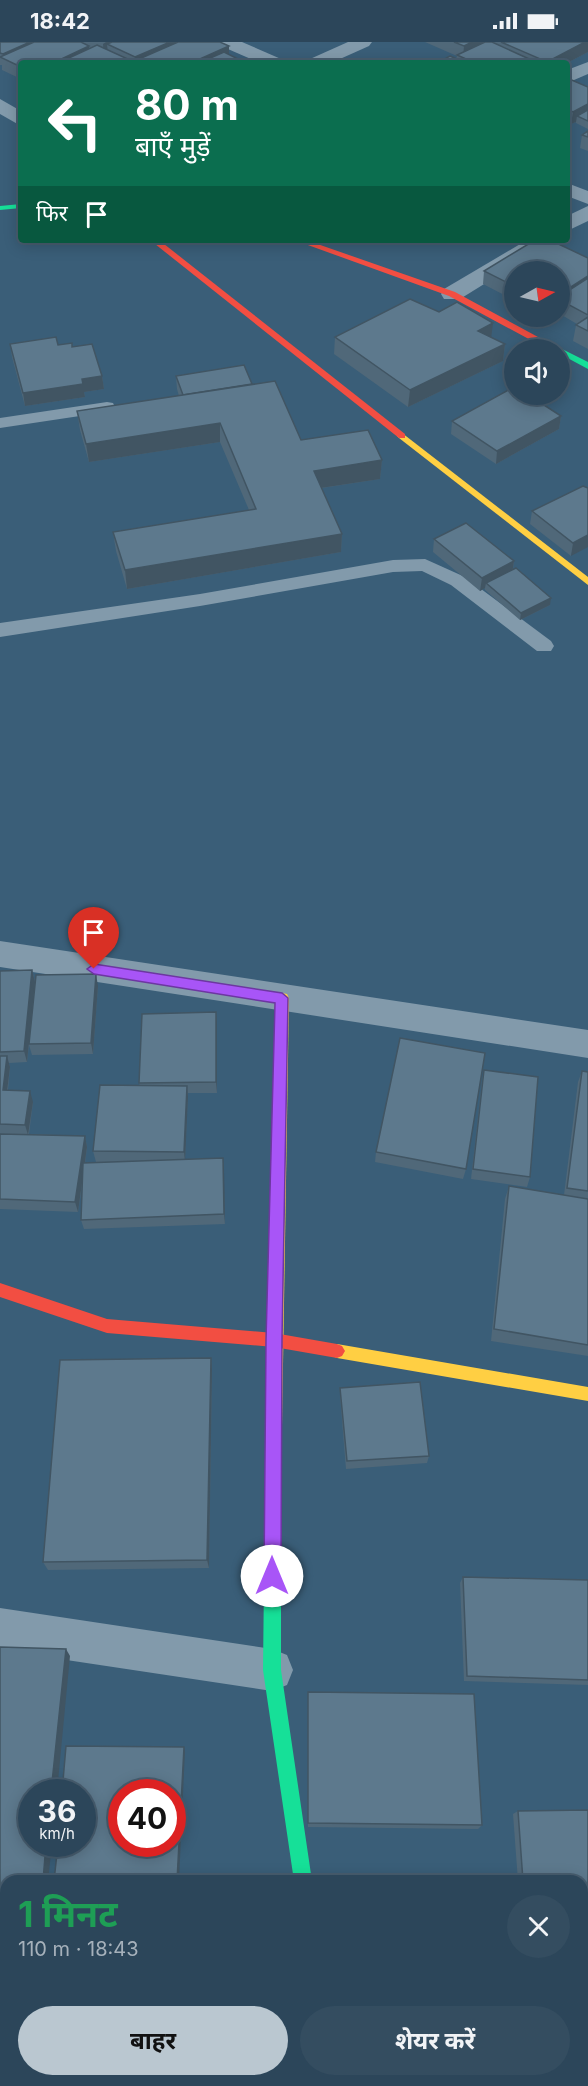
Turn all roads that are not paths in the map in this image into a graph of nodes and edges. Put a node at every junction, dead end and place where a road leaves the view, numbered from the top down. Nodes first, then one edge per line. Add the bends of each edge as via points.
1 (226, 42) edge
2 (363, 42) edge
3 (268, 60) edge
4 (323, 60) edge
5 (588, 67) edge
6 (570, 76) edge
7 (0, 105) edge
8 (18, 118) edge
9 (570, 190) edge
10 (588, 198) edge
11 (18, 206) edge
12 (0, 208) edge
13 (588, 212) edge
14 (570, 223) edge
15 (158, 243) edge
16 (307, 243) edge
17 (537, 243) edge
18 (452, 294) junction
19 (537, 339) edge
20 (570, 356) edge
21 (588, 366) edge
22 (122, 404) edge
23 (0, 423) edge
24 (588, 582) edge
25 (0, 630) edge
26 (544, 646) dead end
27 (0, 954) edge
28 (282, 998) junction
29 (588, 1044) edge
30 (0, 1290) edge
31 (274, 1340) junction
32 (588, 1394) edge
33 (0, 1629) edge
34 (272, 1670) junction
35 (302, 1875) edge

1 - 3 street
2 - 4 street
5 - 6 street
7 - 8 street
9 - 10 street
11 - 12 street
13 - 14 street
15 - 24 street
16 - 18 street
17 - 18 street
18 - 19 street
20 - 21 street
22 - 23 lane
25 - 26 lane via 393,566 424,565 458,580
27 - 28 street
28 - 29 street
28 - 31 street
30 - 31 street via 107,1326
31 - 32 street
31 - 34 street
33 - 34 street
34 - 35 street

